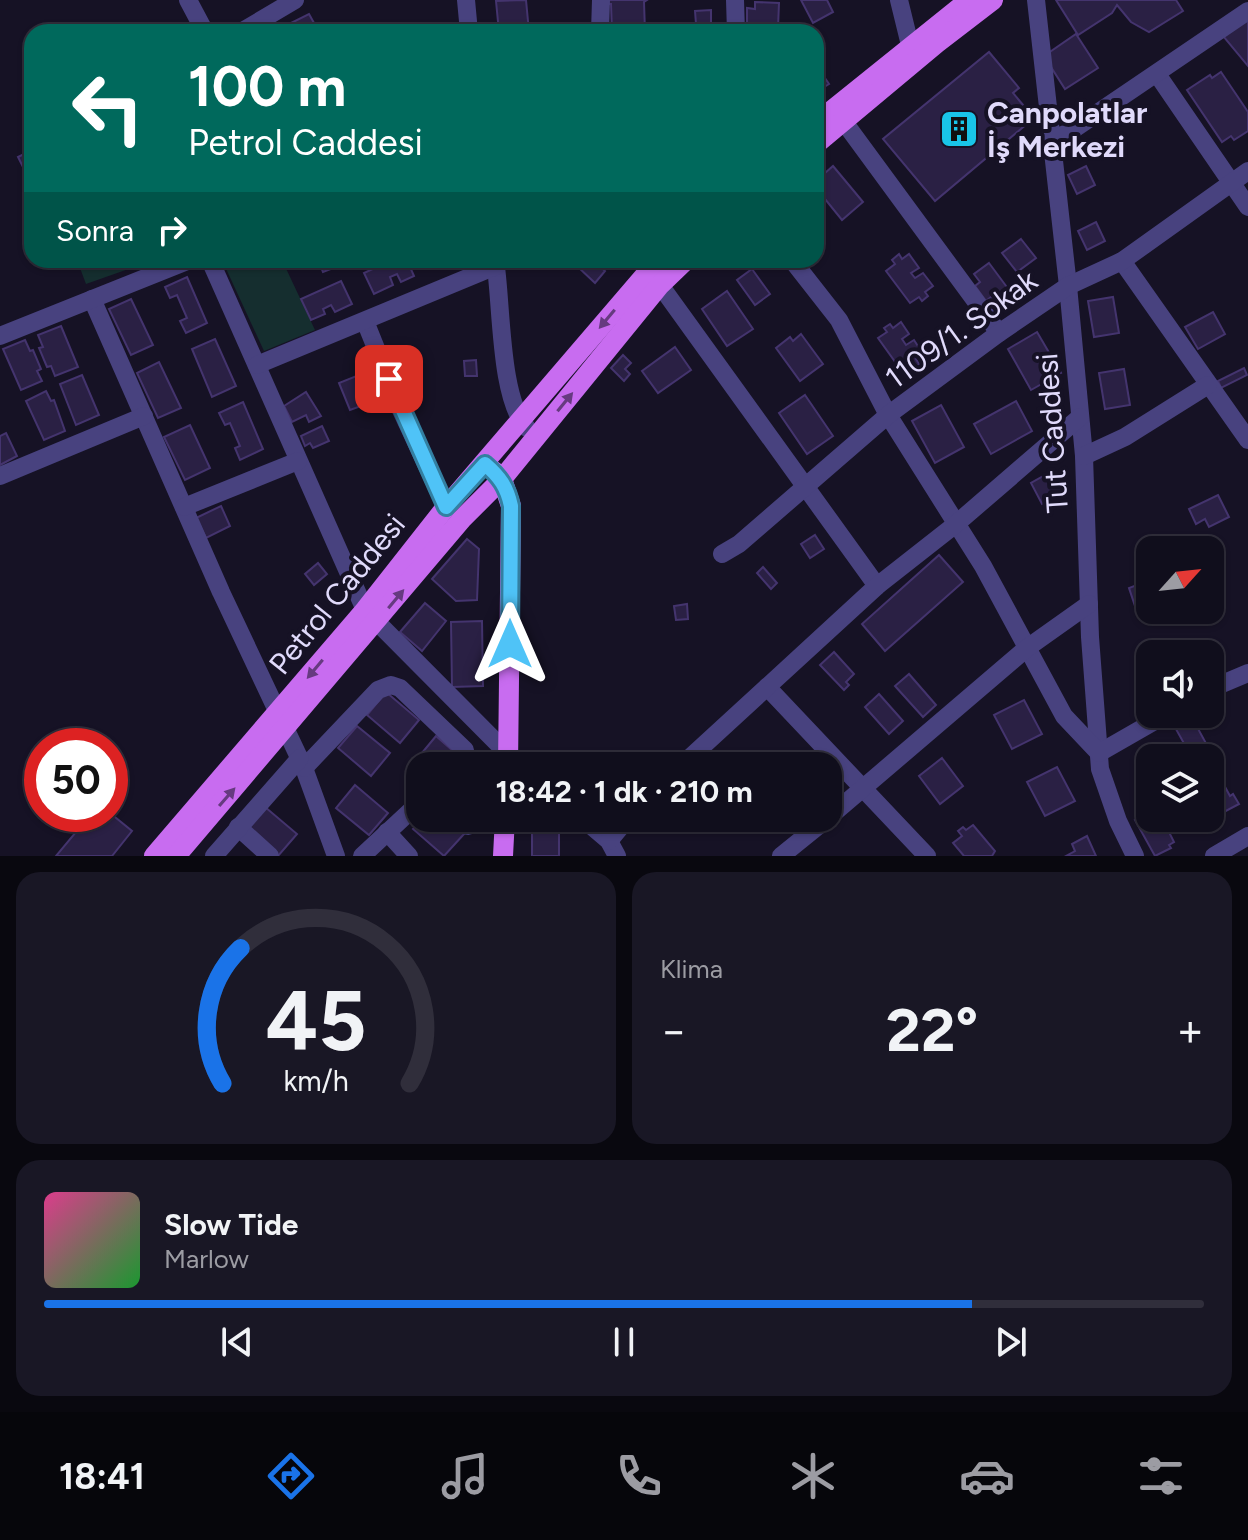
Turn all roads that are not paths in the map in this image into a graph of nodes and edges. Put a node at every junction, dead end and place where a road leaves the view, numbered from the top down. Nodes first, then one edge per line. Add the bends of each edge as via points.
1 (188, 0) edge
2 (295, 0) edge
3 (466, 0) edge
4 (601, 0) edge
5 (899, 0) edge
6 (969, 0) edge
7 (993, 0) edge
8 (1036, 0) edge
9 (740, 1) edge
10 (1248, 11) edge
11 (201, 24) edge
12 (254, 24) edge
13 (468, 24) edge
14 (600, 24) edge
15 (737, 24) edge
16 (910, 45) junction
17 (1157, 74) junction
18 (839, 115) junction
19 (824, 120) edge
20 (824, 134) edge
21 (1052, 139) junction
22 (1248, 171) edge
23 (1232, 184) junction
24 (1248, 207) edge
25 (1122, 261) junction
26 (170, 268) edge
27 (214, 268) edge
28 (485, 268) edge
29 (497, 268) edge
30 (652, 268) edge
31 (678, 268) edge
32 (798, 268) edge
33 (660, 285) junction
34 (1068, 286) junction
35 (92, 299) junction
36 (365, 321) junction
37 (999, 333) junction
38 (0, 336) edge
39 (257, 365) junction
40 (1208, 385) junction
41 (888, 415) junction
42 (144, 416) junction
43 (1080, 417) junction
44 (529, 430) junction
45 (1248, 440) edge
46 (1084, 456) junction
47 (298, 461) junction
48 (485, 464) junction
49 (0, 476) edge
50 (502, 479) junction
51 (804, 488) junction
52 (184, 507) junction
53 (446, 507) junction
54 (956, 524) junction
55 (722, 554) dead end
56 (877, 586) junction
57 (1089, 604) junction
58 (370, 616) junction
59 (1027, 648) junction
60 (1248, 673) edge
61 (1224, 683) edge
62 (767, 687) junction
63 (282, 720) junction
64 (1143, 728) edge
65 (465, 750) dead end
66 (501, 752) edge
67 (512, 752) edge
68 (696, 752) edge
69 (1099, 753) junction
70 (302, 763) junction
71 (864, 789) junction
72 (842, 807) edge
73 (406, 815) edge
74 (238, 827) junction
75 (387, 832) junction
76 (504, 832) edge
77 (596, 832) edge
78 (811, 832) edge
79 (1248, 836) edge
80 (613, 848) edge
81 (154, 856) edge
82 (176, 856) edge
83 (214, 856) edge
84 (270, 856) edge
85 (336, 856) edge
86 (362, 856) edge
87 (409, 856) edge
88 (503, 856) edge
89 (781, 856) edge
90 (927, 856) edge
91 (1135, 856) edge
92 (1214, 856) edge

1 - 11 street
2 - 12 street
3 - 13 street
4 - 14 street
5 - 16 street
6 - 16 main road
7 - 18 main road
8 - 21 street, Tut Caddesi
9 - 15 street
10 - 17 street
16 - 18 main road
17 - 21 street
17 - 23 street
18 - 19 main road
18 - 20 main road
18 - 37 street
21 - 34 street, Tut Caddesi
22 - 23 street, 1109/1. Sokak
23 - 24 street
23 - 25 street, 1109/1. Sokak
25 - 34 street, 1109/1. Sokak
25 - 40 street
26 - 35 street
27 - 39 street
28 - 36 street
29 - 44 street via 510,392
30 -> 44 main road, Petrol Caddesi
31 - 33 main road
32 - 41 street via 839,320
44 -> 33 main road
33 - 51 street
34 - 37 street, 1109/1. Sokak
34 - 43 street, Tut Caddesi
35 - 38 street
35 - 42 street
36 - 39 street
36 - 53 street
37 - 41 street, 1109/1. Sokak
39 - 47 street
40 - 45 street
40 - 46 street
41 - 51 street, 1109/1. Sokak
41 - 54 street
42 - 49 street
42 - 52 street
43 - 46 street, Tut Caddesi
43 - 54 street
44 - 48 main road, Petrol Caddesi
44 - 50 main road
46 - 57 street, Tut Caddesi
47 - 52 street
47 - 58 street
48 - 50 main road
48 - 53 main road, Petrol Caddesi
58 -> 50 main road
50 - 67 main road via 511,506
51 - 55 street, 1109/1. Sokak
51 - 56 street
52 - 63 street
53 - 58 main road, Petrol Caddesi
54 - 56 street
54 - 59 street
56 - 62 street
57 - 59 street
57 - 69 street, Tut Caddesi
58 - 63 main road, Petrol Caddesi
58 - 66 street
59 - 69 street via 1064,716
59 - 71 street
60 - 61 street
62 - 68 street
62 - 71 street
63 - 70 street
63 - 81 main road, Petrol Caddesi
82 -> 63 main road
64 - 69 street
65 - 70 street via 391,685 378,690
69 - 91 street, Tut Caddesi via 1118,821
70 - 74 street
70 - 85 street
71 - 72 street
71 - 90 street
73 - 75 street
74 - 83 street
74 - 84 street
75 - 86 street
75 - 87 street
76 - 88 main road
77 - 80 street
78 - 89 street
79 - 92 street

